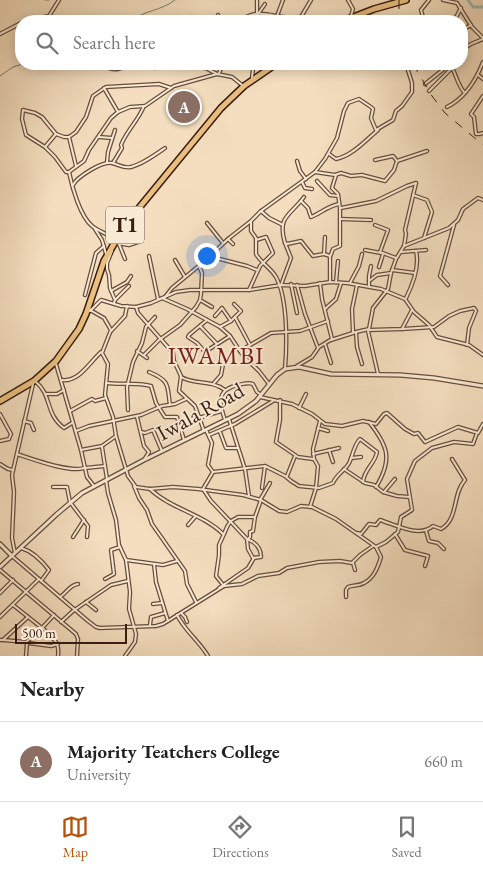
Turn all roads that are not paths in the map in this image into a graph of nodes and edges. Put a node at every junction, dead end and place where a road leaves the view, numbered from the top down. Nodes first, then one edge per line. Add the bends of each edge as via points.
1 (59, 0) edge
2 (257, 0) edge
3 (283, 0) edge
4 (311, 0) edge
5 (348, 0) edge
6 (406, 0) edge
7 (429, 0) edge
8 (443, 0) edge
9 (264, 4) dead end
10 (461, 8) junction
11 (257, 14) junction
12 (266, 14) joint
13 (50, 15) edge
14 (250, 15) edge
15 (272, 15) edge
16 (277, 15) edge
17 (304, 15) edge
18 (352, 15) edge
19 (357, 15) edge
20 (422, 15) edge
21 (457, 15) edge
22 (465, 15) edge
23 (468, 20) edge
24 (471, 25) junction
25 (15, 26) edge
26 (468, 27) edge
27 (0, 34) edge
28 (483, 38) edge
29 (468, 46) edge
30 (483, 62) edge
31 (209, 70) edge
32 (220, 70) edge
33 (252, 70) edge
34 (267, 70) edge
35 (408, 70) edge
36 (442, 70) edge
37 (450, 70) edge
38 (453, 70) edge
39 (218, 74) junction
40 (478, 75) junction
41 (483, 79) edge
42 (252, 80) junction
43 (425, 84) dead end
44 (244, 86) junction
45 (104, 88) junction
46 (171, 88) junction
47 (430, 90) dead end
48 (464, 93) junction
49 (483, 96) edge
50 (144, 106) junction
51 (447, 107) dead end
52 (118, 112) junction
53 (115, 130) dead end
54 (378, 130) junction
55 (483, 133) edge
56 (56, 134) junction
57 (69, 137) junction
58 (99, 137) junction
59 (112, 138) junction
60 (45, 148) junction
61 (165, 148) dead end
62 (427, 151) dead end
63 (329, 153) junction
64 (375, 160) dead end
65 (297, 161) dead end
66 (397, 161) junction
67 (107, 163) junction
68 (113, 163) junction
69 (76, 166) junction
70 (69, 172) junction
71 (315, 172) junction
72 (336, 175) junction
73 (306, 179) junction
74 (317, 181) dead end
75 (302, 182) junction
76 (73, 185) junction
77 (312, 189) dead end
78 (413, 195) junction
79 (338, 196) junction
80 (304, 197) dead end
81 (483, 200) edge
82 (301, 201) junction
83 (339, 203) junction
84 (340, 208) junction
85 (261, 211) junction
86 (340, 219) junction
87 (372, 220) dead end
88 (251, 221) junction
89 (208, 222) dead end
90 (283, 225) junction
91 (454, 225) junction
92 (375, 226) dead end
93 (94, 228) junction
94 (325, 237) dead end
95 (228, 239) junction
96 (424, 239) junction
97 (256, 240) junction
98 (116, 242) junction
99 (138, 242) dead end
100 (223, 243) junction
101 (286, 243) junction
102 (233, 244) dead end
103 (104, 246) junction
104 (404, 246) junction
105 (365, 250) dead end
106 (426, 250) dead end
107 (416, 251) junction
108 (401, 252) junction
109 (324, 254) junction
110 (362, 254) dead end
111 (382, 254) junction
112 (107, 255) junction
113 (149, 256) dead end
114 (210, 256) junction
115 (330, 256) junction
116 (396, 258) junction
117 (125, 259) dead end
118 (175, 260) dead end
119 (338, 261) dead end
120 (262, 262) junction
121 (199, 266) junction
122 (371, 266) dead end
123 (379, 267) dead end
124 (257, 270) junction
125 (391, 272) junction
126 (415, 272) junction
127 (131, 276) dead end
128 (185, 277) junction
129 (369, 281) junction
130 (330, 282) junction
131 (336, 282) junction
132 (341, 282) junction
133 (320, 283) junction
134 (291, 284) junction
135 (350, 284) junction
136 (280, 285) junction
137 (297, 285) junction
138 (357, 285) junction
139 (448, 285) dead end
140 (129, 286) dead end
141 (369, 287) junction
142 (202, 290) junction
143 (249, 290) junction
144 (387, 291) junction
145 (111, 292) junction
146 (85, 295) dead end
147 (164, 297) junction
148 (158, 299) junction
149 (405, 299) junction
150 (200, 300) junction
151 (115, 302) junction
152 (234, 304) dead end
153 (127, 306) junction
154 (136, 306) junction
155 (212, 307) dead end
156 (325, 309) junction
157 (412, 310) junction
158 (88, 312) junction
159 (193, 312) junction
160 (297, 313) dead end
161 (215, 316) dead end
162 (155, 317) dead end
163 (235, 317) junction
164 (206, 320) junction
165 (231, 321) junction
166 (329, 321) junction
167 (148, 325) junction
168 (200, 326) junction
169 (220, 327) junction
170 (310, 327) junction
171 (430, 327) junction
172 (402, 329) junction
173 (368, 330) junction
174 (111, 331) junction
175 (286, 331) junction
176 (355, 332) junction
177 (230, 336) junction
178 (160, 339) junction
179 (331, 340) junction
180 (217, 344) junction
181 (325, 344) junction
182 (250, 345) junction
183 (467, 345) junction
184 (318, 348) junction
185 (102, 351) junction
186 (137, 351) junction
187 (240, 351) junction
188 (144, 355) junction
189 (483, 355) edge
190 (147, 358) dead end
191 (224, 359) dead end
192 (56, 362) junction
193 (331, 363) dead end
194 (362, 364) dead end
195 (295, 367) junction
196 (285, 369) junction
197 (149, 372) dead end
198 (378, 374) junction
199 (181, 376) junction
200 (61, 380) junction
201 (33, 381) junction
202 (106, 383) junction
203 (214, 383) junction
204 (128, 384) junction
205 (270, 384) junction
206 (483, 386) edge
207 (64, 390) junction
208 (225, 390) junction
209 (46, 394) junction
210 (306, 394) dead end
211 (261, 396) junction
212 (106, 398) junction
213 (186, 398) junction
214 (0, 400) edge
215 (274, 400) junction
216 (280, 400) junction
217 (170, 405) junction
218 (160, 407) junction
219 (300, 408) junction
220 (128, 410) dead end
221 (70, 411) junction
222 (222, 411) junction
223 (0, 414) edge
224 (137, 416) junction
225 (199, 418) junction
226 (227, 419) junction
227 (24, 421) junction
228 (114, 421) junction
229 (320, 421) junction
230 (369, 422) junction
231 (72, 423) junction
232 (483, 424) edge
233 (231, 426) junction
234 (318, 428) junction
235 (34, 430) dead end
236 (205, 430) junction
237 (76, 431) junction
238 (328, 431) dead end
239 (141, 432) junction
240 (220, 432) junction
241 (477, 433) junction
242 (209, 435) junction
243 (116, 436) junction
244 (184, 440) junction
245 (0, 441) edge
246 (102, 446) junction
247 (238, 448) junction
248 (339, 448) dead end
249 (81, 450) junction
250 (329, 450) junction
251 (162, 451) junction
252 (16, 454) junction
253 (313, 454) junction
254 (295, 456) junction
255 (361, 457) dead end
256 (351, 458) junction
257 (314, 459) junction
258 (452, 459) dead end
259 (144, 460) junction
260 (333, 462) dead end
261 (0, 464) edge
262 (105, 466) junction
263 (265, 466) junction
264 (84, 468) junction
265 (245, 469) junction
266 (344, 469) junction
267 (13, 470) junction
268 (126, 470) junction
269 (213, 472) junction
270 (287, 476) junction
271 (395, 479) dead end
272 (106, 480) junction
273 (363, 482) junction
274 (270, 483) dead end
275 (133, 484) junction
276 (94, 486) junction
277 (376, 486) junction
278 (53, 487) dead end
279 (262, 488) dead end
280 (316, 488) junction
281 (150, 489) junction
282 (203, 490) junction
283 (384, 492) junction
284 (250, 496) junction
285 (408, 497) junction
286 (261, 500) junction
287 (70, 502) junction
288 (310, 507) junction
289 (195, 517) junction
290 (255, 517) junction
291 (84, 520) junction
292 (231, 521) junction
293 (188, 525) dead end
294 (400, 527) junction
295 (426, 531) junction
296 (355, 533) junction
297 (222, 534) junction
298 (395, 534) junction
299 (73, 537) dead end
300 (87, 537) dead end
301 (248, 539) junction
302 (0, 544) edge
303 (375, 546) junction
304 (21, 547) junction
305 (120, 547) junction
306 (444, 549) dead end
307 (13, 554) junction
308 (254, 558) junction
309 (126, 560) junction
310 (178, 560) junction
311 (354, 562) junction
312 (154, 564) junction
313 (425, 566) dead end
314 (0, 568) edge
315 (355, 570) dead end
316 (105, 579) dead end
317 (13, 580) junction
318 (40, 580) junction
319 (128, 581) junction
320 (78, 584) dead end
321 (224, 585) junction
322 (0, 592) edge
323 (27, 592) junction
324 (60, 597) junction
325 (346, 597) dead end
326 (86, 602) junction
327 (197, 602) junction
328 (162, 603) junction
329 (153, 604) dead end
330 (14, 605) junction
331 (75, 610) junction
332 (96, 610) dead end
333 (165, 613) junction
334 (181, 613) junction
335 (54, 615) junction
336 (177, 615) junction
337 (0, 616) edge
338 (28, 617) junction
339 (168, 621) junction
340 (61, 622) junction
341 (187, 622) dead end
342 (134, 626) junction
343 (150, 626) junction
344 (43, 627) junction
345 (1, 640) edge
346 (28, 642) junction
347 (58, 644) junction
348 (26, 656) edge
349 (58, 656) edge
350 (77, 656) edge
351 (125, 656) edge
352 (208, 656) edge

1 - 13 street
2 - 11 street
3 - 16 street
4 - 17 street
5 - 18 street
6 - 19 highway
7 - 20 street via 421,10
8 - 10 street via 456,2
9 - 11 street
10 - 21 street
10 - 22 street
11 - 12 street
11 - 14 street
12 - 15 street
23 - 24 street
24 - 26 street
24 - 28 street
25 - 27 street
28 - 29 street
30 - 40 street
31 - 39 street
32 - 39 street
33 - 42 street
34 - 42 highway, T1
35 - 54 street via 412,92 396,110 393,120
36 - 43 street
37 - 47 street
38 - 48 street
39 - 44 street
39 - 46 street
40 - 41 street
40 - 48 street
42 - 44 highway, T1
44 - 98 highway, T1 via 132,216
45 - 46 street via 165,84
45 - 52 street
45 - 57 street via 93,96 86,117
46 - 50 street
48 - 51 street
49 - 55 street via 471,114 476,134
50 - 52 street
50 - 68 street via 139,119 126,132
52 - 58 street
53 - 59 street
54 - 63 street via 361,146 340,158 336,159
54 - 63 street via 371,118 372,107 360,100 352,101 346,105 338,138
56 - 57 street
56 - 60 street
56 - 60 street via 40,115 22,111 26,135
57 - 69 street
58 - 59 street
58 - 69 street via 84,160
59 - 67 street
60 - 70 street
61 - 68 street via 129,167
62 - 66 street
63 - 71 street
64 - 66 street via 393,156
65 - 73 street
66 - 72 street via 385,181 362,175
67 - 68 street
67 - 76 street via 93,168
69 - 70 street
70 - 76 street
71 - 72 street
71 - 73 street
72 - 79 street via 332,188
73 - 75 street
74 - 79 street via 330,195
75 - 77 street via 305,188
75 - 85 street
76 - 93 street via 83,214
78 - 84 street via 416,184 375,202
78 - 96 street via 427,200 432,211
78 - 104 street
79 - 83 street
80 - 82 street
81 - 91 street via 478,198 463,209
82 - 83 street via 311,216
82 - 90 street via 289,212
83 - 84 street
84 - 86 street
85 - 88 street
85 - 90 street
86 - 87 street
86 - 115 street via 340,247 333,249
88 - 95 street
88 - 97 street
89 - 100 street
90 - 101 street
91 - 96 street
91 - 139 street via 440,276
92 - 111 street via 388,230 380,251
93 - 98 street via 106,232
93 - 103 street
94 - 109 street
95 - 100 street
95 - 102 street
96 - 104 street
97 - 120 street via 254,247
97 - 120 street via 266,237 273,251
98 - 99 street via 129,245
98 - 112 highway, T1
98 - 117 street
98 - 145 street via 107,264
100 - 114 street
101 - 109 street via 301,241 312,256
101 - 136 street via 292,258
103 - 112 street
103 - 146 street via 96,252
104 - 108 street
105 - 111 street
106 - 107 street
107 - 108 street
107 - 126 street via 418,262
108 - 116 street
109 - 115 street
110 - 135 street
111 - 116 street
111 - 123 street
112 - 158 highway, T1
113 - 148 street
114 - 121 street
114 - 124 street
115 - 130 street
116 - 125 street
118 - 128 street
119 - 131 street
120 - 124 street
120 - 136 street
121 - 128 street
121 - 142 street
122 - 129 street
124 - 143 street
125 - 126 street
125 - 129 street
125 - 144 street
126 - 149 street
127 - 145 street
128 - 147 street
129 - 141 street
130 - 131 street
130 - 133 street
131 - 132 street
132 - 135 street
132 - 156 street via 336,299
133 - 137 street
133 - 156 street
134 - 136 street
134 - 137 street
134 - 160 street
135 - 138 street
136 - 143 street
136 - 175 street
137 - 170 street
138 - 141 street
138 - 176 street via 352,309
140 - 151 street
141 - 144 street
142 - 143 street
142 - 147 street via 184,290
142 - 150 street
144 - 149 street
144 - 173 street via 373,308
145 - 151 street
147 - 148 street
147 - 159 street
148 - 154 street
149 - 157 street
150 - 155 street
150 - 159 street
151 - 153 street
151 - 158 street via 101,300
152 - 163 street via 241,310
153 - 154 street
153 - 174 street via 125,316
154 - 167 street
156 - 166 street
157 - 171 street
157 - 172 street
158 - 174 street via 104,318
158 - 192 highway, T1
159 - 164 street
159 - 178 street
161 - 165 street via 222,308
162 - 167 street
163 - 165 street
163 - 182 street
164 - 168 street
164 - 169 street
165 - 169 street
166 - 170 street
166 - 179 street
167 - 178 street
167 - 186 street
168 - 180 street
168 - 180 street via 189,335 189,339 196,341 205,351
169 - 177 street
170 - 175 street
170 - 184 street
171 - 172 street
171 - 183 street via 437,336
171 - 183 street via 459,311 475,308
172 - 173 street
173 - 176 street
173 - 198 street
174 - 185 street
175 - 182 street via 268,334
175 - 196 street
176 - 179 street
176 - 194 street
177 - 180 street
177 - 187 street
178 - 188 street
178 - 199 street via 174,352 174,361
179 - 181 street
181 - 184 street
181 - 193 street
182 - 187 street
183 - 189 street
184 - 195 street via 314,356
185 - 200 street via 77,377
185 - 202 street via 108,364
186 - 188 street
186 - 204 street
187 - 205 street
188 - 190 street
191 - 203 street via 221,376
192 - 200 street
192 - 201 highway, T1
195 - 196 street
195 - 198 street via 331,374
196 - 205 street, Iwala Road
197 - 217 street via 168,388
198 - 206 street
199 - 203 street via 190,381
199 - 213 street via 179,391
200 - 207 street
201 - 209 street
201 - 214 highway, T1
201 - 227 street
202 - 204 street
202 - 212 street
203 - 208 street
204 - 218 street via 151,386
204 - 220 street
205 - 211 street, Iwala Road
207 - 209 street
207 - 221 street
208 - 211 street via 250,382
208 - 222 street via 220,398
209 - 231 street via 48,406 57,422 64,428
210 - 219 street
211 - 215 street
211 - 226 street, Iwala Road via 248,408
212 - 221 street via 92,399
212 - 228 street
213 - 217 street
213 - 225 street via 195,406
215 - 216 street
215 - 233 street
216 - 219 street
216 - 254 street via 276,442
217 - 218 street
218 - 224 street
218 - 244 street via 166,418 177,417
219 - 229 street
221 - 231 street
222 - 225 street
222 - 226 street
223 - 245 street via 11,434 9,439
224 - 228 street
224 - 239 street
225 - 236 street
226 - 233 street
226 - 236 street, Iwala Road
227 - 235 street via 30,423
227 - 252 street
228 - 237 street
228 - 243 street
229 - 230 street via 342,426 358,421
229 - 234 street
230 - 241 street via 377,424 388,413 426,442 458,427
230 - 277 street via 386,450 386,471
231 - 237 street
232 - 241 street
233 - 240 street
233 - 247 street
234 - 238 street
234 - 253 street
236 - 242 street
236 - 244 street, Iwala Road
237 - 249 street
239 - 251 street via 152,430
239 - 259 street via 149,453
240 - 242 street
240 - 247 street via 226,448
241 - 285 street via 473,444 454,442 432,448 417,459 408,477
242 - 269 street via 212,444 208,464
243 - 246 street
243 - 268 street
244 - 251 street, Iwala Road
246 - 249 street
246 - 262 street
247 - 265 street
248 - 250 street
249 - 264 street
250 - 253 street
250 - 260 street
251 - 259 street, Iwala Road
252 - 264 street via 63,468
252 - 267 street
253 - 257 street
254 - 257 street
254 - 270 street
255 - 256 street
256 - 266 street
256 - 273 street via 359,440 377,451
257 - 280 street via 318,466
258 - 295 street via 465,480 458,493 454,513 442,528 433,526
259 - 268 street, Iwala Road
261 - 267 street
262 - 264 street
262 - 272 street
263 - 265 street
263 - 270 street
263 - 279 street
264 - 276 street
265 - 269 street
265 - 284 street
266 - 273 street
266 - 280 street via 335,476 332,484
267 - 307 street
268 - 272 street, Iwala Road
268 - 275 street
269 - 282 street
270 - 280 street via 296,485
271 - 283 street
272 - 276 street, Iwala Road
272 - 305 street
273 - 277 street
274 - 286 street
275 - 281 street
275 - 310 street via 152,524
276 - 287 street, Iwala Road
277 - 283 street
278 - 287 street via 66,486
280 - 288 street
281 - 282 street
281 - 289 street
282 - 284 street
282 - 292 street
283 - 285 street
284 - 286 street
285 - 294 street via 412,509 401,517
286 - 288 street via 287,512 301,506
286 - 290 street
287 - 291 street
287 - 304 street, Iwala Road
288 - 296 street via 336,519
289 - 293 street
289 - 297 street via 208,522
290 - 292 street via 238,517
290 - 301 street
291 - 299 street
291 - 300 street via 88,528
292 - 297 street
292 - 301 street
294 - 295 street
294 - 296 street via 380,520 376,525 369,524 361,534
294 - 298 street
295 - 306 street via 429,541
296 - 303 street
297 - 321 street via 216,576
298 - 303 street
298 - 313 street via 406,550 428,556
301 - 308 street via 248,549
301 - 308 street via 256,544 261,554 261,557
302 - 307 street
303 - 311 street
303 - 325 street via 381,557 376,570 363,584 348,587
304 - 307 street, Iwala Road
304 - 318 street via 49,570
305 - 309 street
305 - 316 street via 111,550 114,574
307 - 314 street, Iwala Road
307 - 318 street
308 - 321 street via 248,568
309 - 312 street
309 - 319 street
310 - 312 street via 165,565
310 - 327 street
311 - 315 street
311 - 321 street via 319,562 258,576 242,584
312 - 328 street
314 - 317 street
317 - 322 street
317 - 323 street
318 - 323 street
318 - 324 street
319 - 326 street via 111,585
319 - 342 street
320 - 324 street
321 - 327 street
323 - 330 street
323 - 335 street
324 - 331 street
326 - 331 street
326 - 332 street
327 - 334 street
328 - 329 street
328 - 333 street
330 - 337 street
330 - 338 street
331 - 340 street
331 - 342 street via 97,628
333 - 339 street
333 - 343 street via 151,617
334 - 336 street
334 - 341 street
335 - 340 street
335 - 344 street
336 - 339 street
336 - 352 street
338 - 344 street
338 - 345 street
339 - 343 street
340 - 350 street via 77,636
342 - 343 street
342 - 351 street via 136,642
344 - 346 street
344 - 347 street
345 - 346 street
346 - 347 street
346 - 348 street
347 - 349 street

